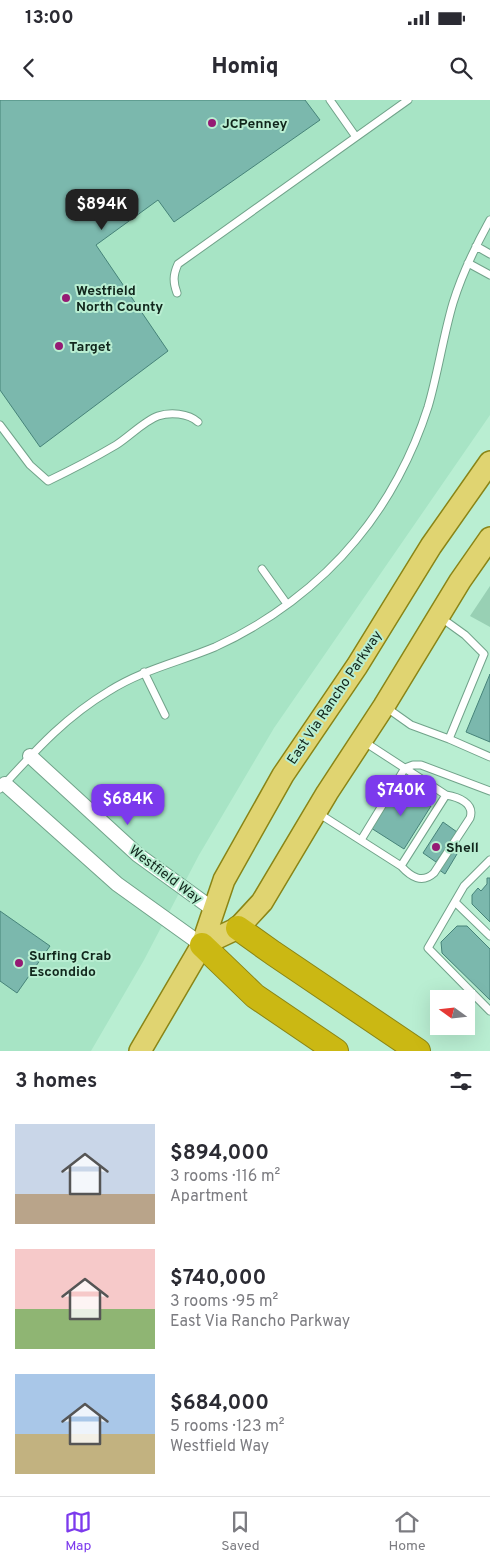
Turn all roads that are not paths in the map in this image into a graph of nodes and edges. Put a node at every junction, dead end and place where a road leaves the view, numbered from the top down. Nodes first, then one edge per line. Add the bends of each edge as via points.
1 (330, 100) edge
2 (408, 100) edge
3 (356, 137) junction
4 (490, 220) edge
5 (476, 246) junction
6 (490, 254) edge
7 (468, 263) junction
8 (490, 275) edge
9 (177, 293) dead end
10 (198, 422) dead end
11 (0, 425) edge
12 (490, 462) edge
13 (490, 538) edge
14 (262, 569) dead end
15 (287, 604) junction
16 (439, 617) junction
17 (487, 656) edge
18 (144, 672) junction
19 (384, 706) junction
20 (165, 715) dead end
21 (449, 739) junction
22 (361, 740) junction
23 (30, 756) junction
24 (490, 757) edge
25 (405, 768) junction
26 (2, 786) edge
27 (490, 791) edge
28 (446, 795) junction
29 (316, 811) junction
30 (361, 840) junction
31 (490, 860) edge
32 (401, 866) junction
33 (455, 902) junction
34 (214, 910) junction
35 (238, 928) junction
36 (490, 936) edge
37 (202, 945) junction
38 (490, 1011) edge
39 (140, 1051) edge
40 (336, 1051) edge
41 (418, 1051) edge

1 - 3 lane
2 - 3 lane
3 - 9 lane via 178,264 174,274
4 - 5 lane
5 - 6 lane
5 - 7 lane
7 - 8 lane
7 - 15 lane via 453,303 427,409 404,464 356,540 313,584
10 - 11 lane via 190,416 176,414 156,417 117,444 48,481 30,465
12 - 34 main road, East Via Rancho Parkway via 283,775 224,880
13 - 16 main road
14 - 15 lane
15 - 18 lane via 234,637
16 - 17 lane
16 - 19 main road
17 - 21 lane
18 - 20 lane
18 - 23 lane via 87,705
19 - 21 lane via 411,725
19 - 22 main road
21 - 24 lane
22 - 25 lane
22 - 29 main road
23 - 26 lane
23 - 34 street, Westfield Way via 138,855
25 - 27 lane via 421,765
25 - 28 lane
25 - 30 lane
26 - 37 street via 117,884
28 - 32 lane
28 - 32 lane via 460,798 467,804 470,818 429,878 409,875
29 - 30 lane
29 - 35 main road via 262,902
30 - 32 lane
31 - 33 lane via 464,886
33 - 36 lane
33 - 38 lane via 428,948
34 - 35 main road, Westfield Way
34 - 37 main road, East Via Rancho Parkway
35 - 37 main road
35 - 41 highway
37 - 39 main road, East Via Rancho Parkway
37 - 40 highway via 255,996

